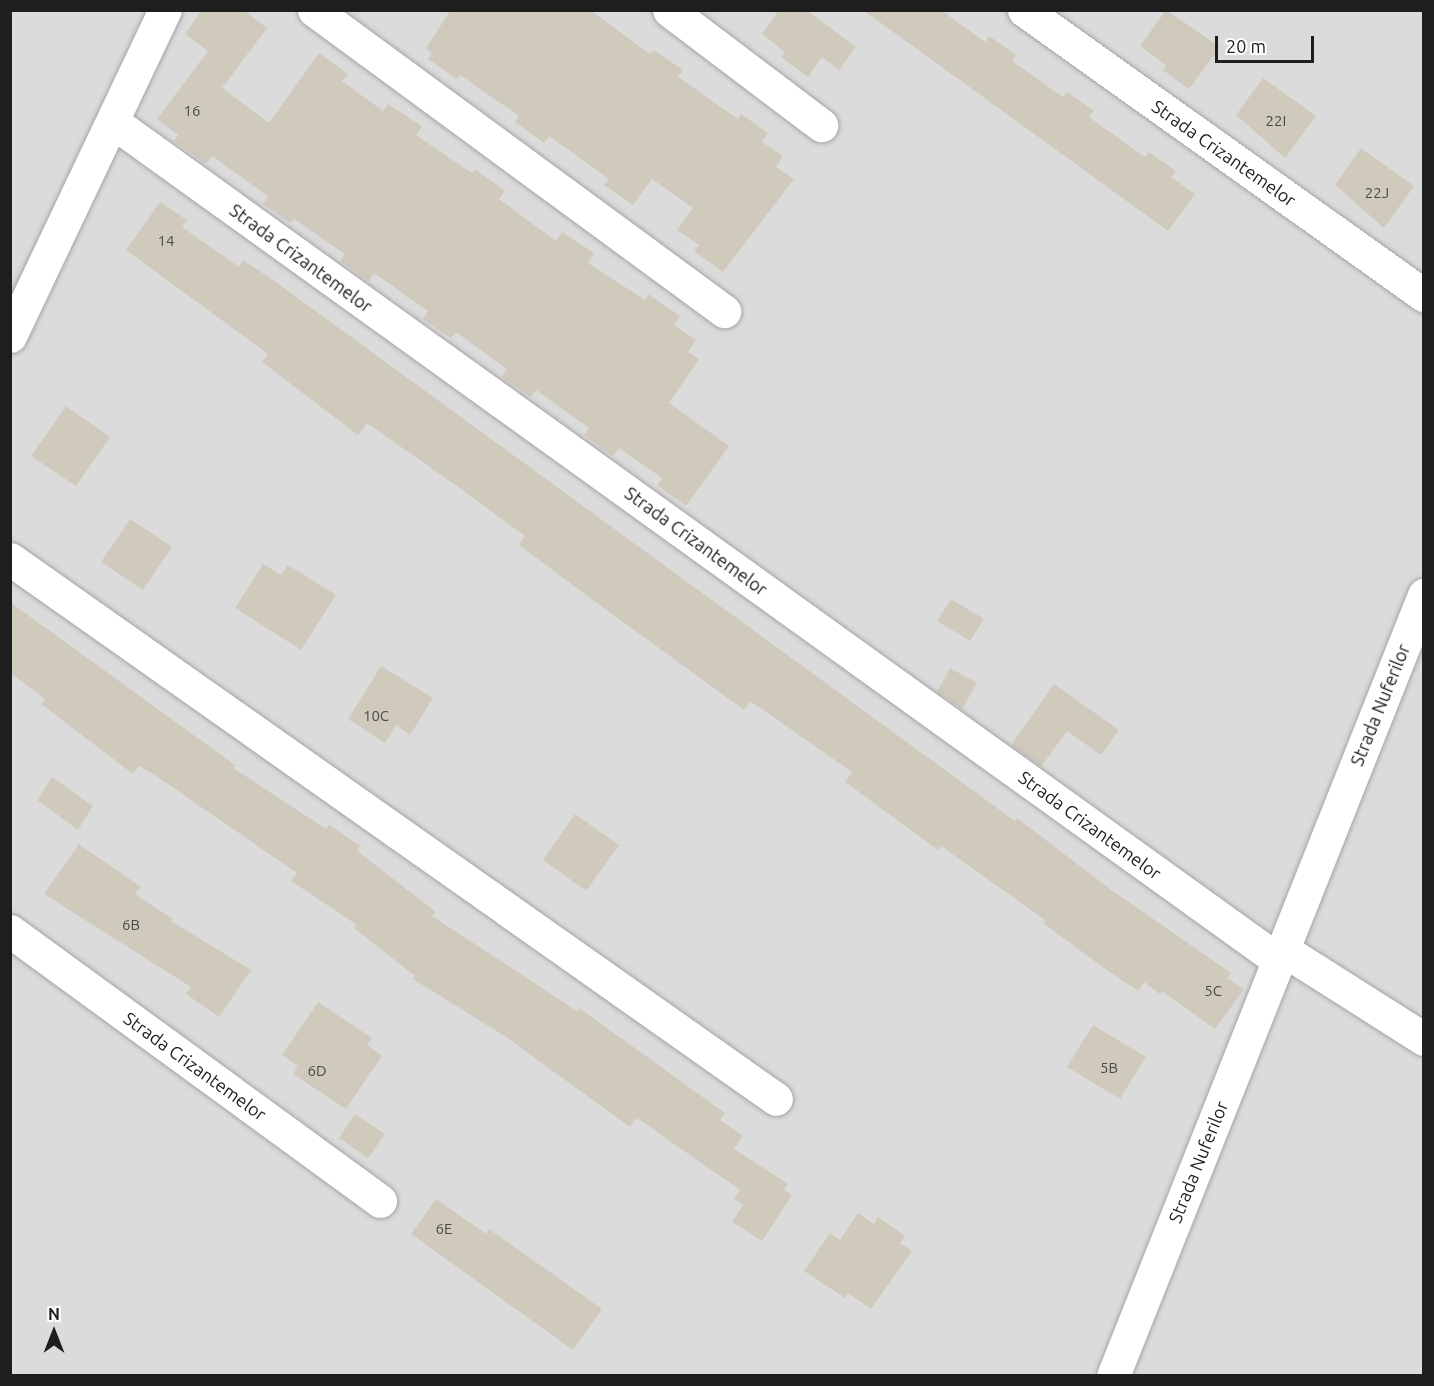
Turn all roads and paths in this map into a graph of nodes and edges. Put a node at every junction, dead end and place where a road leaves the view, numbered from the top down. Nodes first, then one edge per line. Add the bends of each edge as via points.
1 (165, 10) edge
2 (314, 10) edge
3 (669, 10) edge
4 (1024, 10) edge
5 (112, 122) junction
6 (821, 124) dead end
7 (1424, 295) edge
8 (724, 311) dead end
9 (10, 336) edge
10 (10, 559) edge
11 (1424, 595) edge
12 (10, 931) edge
13 (1280, 955) junction
14 (1424, 1039) edge
15 (776, 1099) dead end
16 (380, 1201) dead end
17 (1113, 1376) edge

1 - 5 street
2 - 8 street
3 - 6 street
4 - 7 street, Strada Crizantemelor
5 - 9 street
5 - 13 street, Strada Crizantemelor
10 - 15 street
11 - 13 street, Strada Nuferilor
12 - 16 street, Strada Crizantemelor
13 - 14 street
13 - 17 street, Strada Nuferilor

